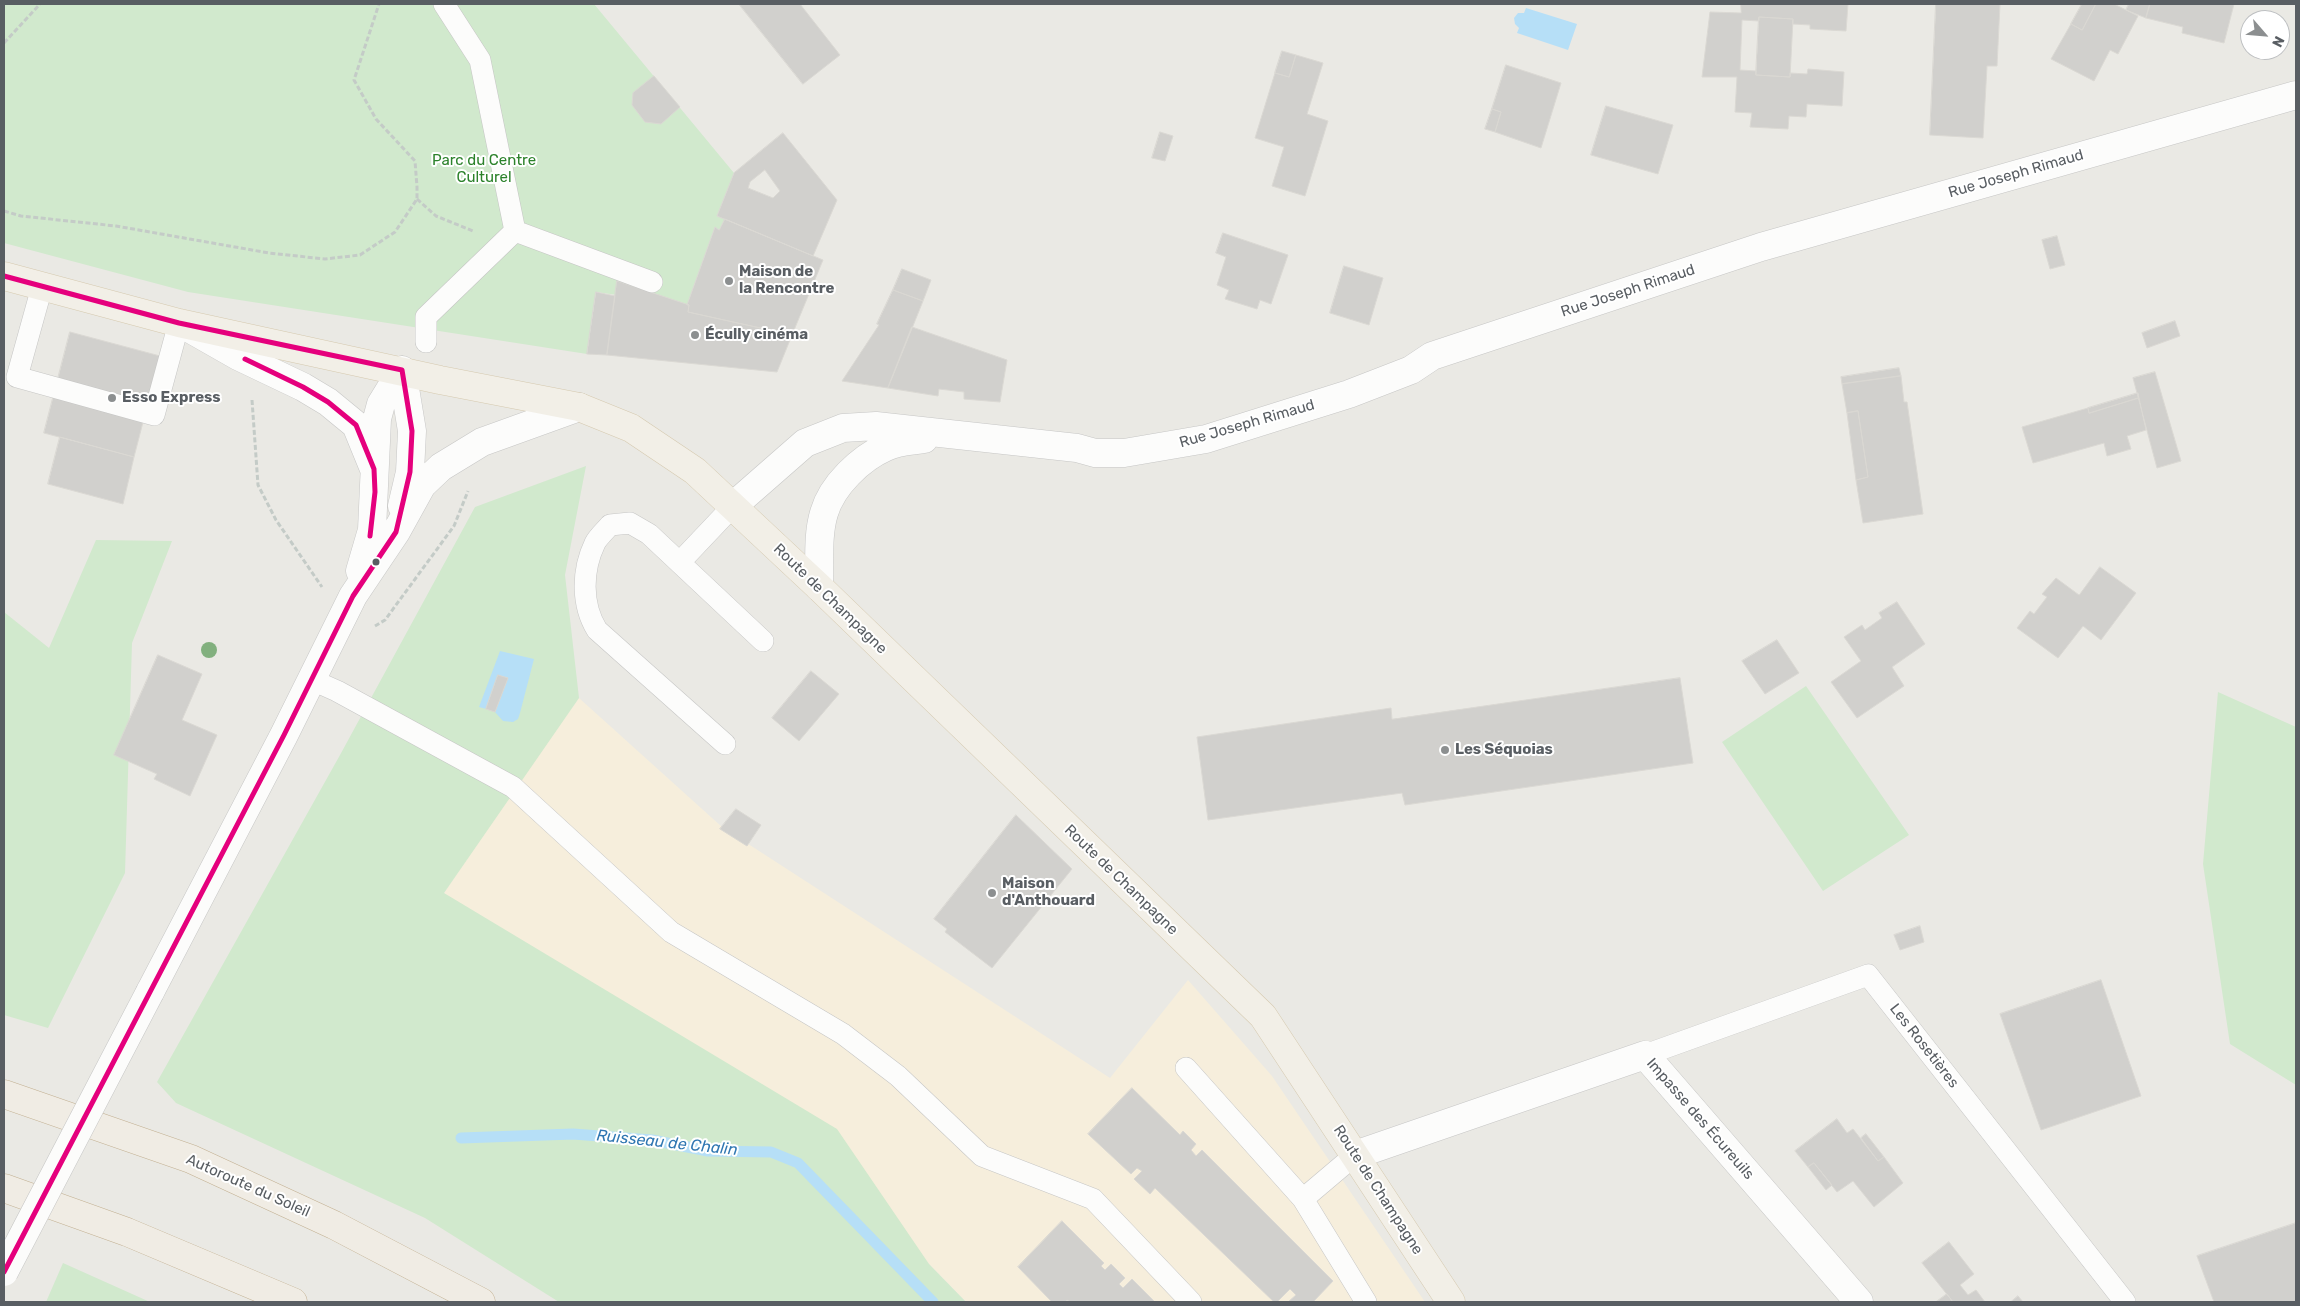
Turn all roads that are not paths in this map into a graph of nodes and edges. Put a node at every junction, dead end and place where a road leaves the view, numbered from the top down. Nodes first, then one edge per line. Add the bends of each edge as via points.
1 (444, 4) edge
2 (2296, 95) edge
3 (515, 230) junction
4 (4, 276) edge
5 (652, 282) dead end
6 (42, 287) junction
7 (179, 323) junction
8 (426, 342) dead end
9 (402, 370) junction
10 (579, 407) junction
11 (960, 435) junction
12 (374, 469) junction
13 (733, 506) junction
14 (396, 532) junction
15 (680, 562) junction
16 (819, 586) junction
17 (353, 596) junction
18 (763, 641) dead end
19 (310, 680) junction
20 (724, 744) dead end
21 (1645, 1055) junction
22 (1186, 1068) dead end
23 (4, 1094) edge
24 (1355, 1155) junction
25 (4, 1188) edge
26 (1303, 1200) junction
27 (4, 1272) edge
28 (292, 1302) edge
29 (481, 1302) edge
30 (1191, 1302) edge
31 (1366, 1302) edge
32 (1452, 1302) edge
33 (1859, 1302) edge
34 (2125, 1302) edge

1 - 3 lane via 480,60
2 - 11 street, Rue Joseph Rimaud via 1762,247 1432,356 1411,370 1349,394 1206,439 1124,453 1095,453 1077,448
3 - 5 lane
3 - 8 lane via 426,317
4 - 6 main road, Route de Champagne
6 - 7 main road, Route de Champagne
6 - 7 lane via 17,377 154,415
7 - 9 main road, Route de Champagne
7 - 12 street via 328,402 356,425
9 - 10 main road, Route de Champagne
9 - 12 street via 380,404
9 - 14 street via 412,431 411,464
10 - 13 main road, Route de Champagne via 632,428 695,471
10 - 14 street via 482,442 441,467 422,484
11 - 13 street, Rue Joseph Rimaud via 876,426 843,428 805,443
11 - 16 street, Rue Joseph Rimaud via 887,446 852,471 830,498 824,513
12 - 17 street via 372,530
13 - 15 lane
13 - 16 main road, Route de Champagne
14 - 17 street
15 - 18 lane
15 - 20 lane via 649,534 630,523 610,525 595,542 586,574 584,600 597,630
16 - 24 main road, Route de Champagne via 1262,1016
17 - 19 street
19 - 27 street, bridge
19 - 30 lane via 337,691 513,787 672,932 843,1034 898,1076 982,1156 1093,1199
21 - 24 street, Impasse des Écureuils
21 - 33 street, Impasse des Écureuils
21 - 34 lane, Les Rosetières via 1868,975
22 - 26 lane
23 - 29 highway, Autoroute du Soleil via 191,1159 334,1224
24 - 26 lane
24 - 32 main road, Route de Champagne
25 - 28 highway via 127,1232
26 - 31 lane

